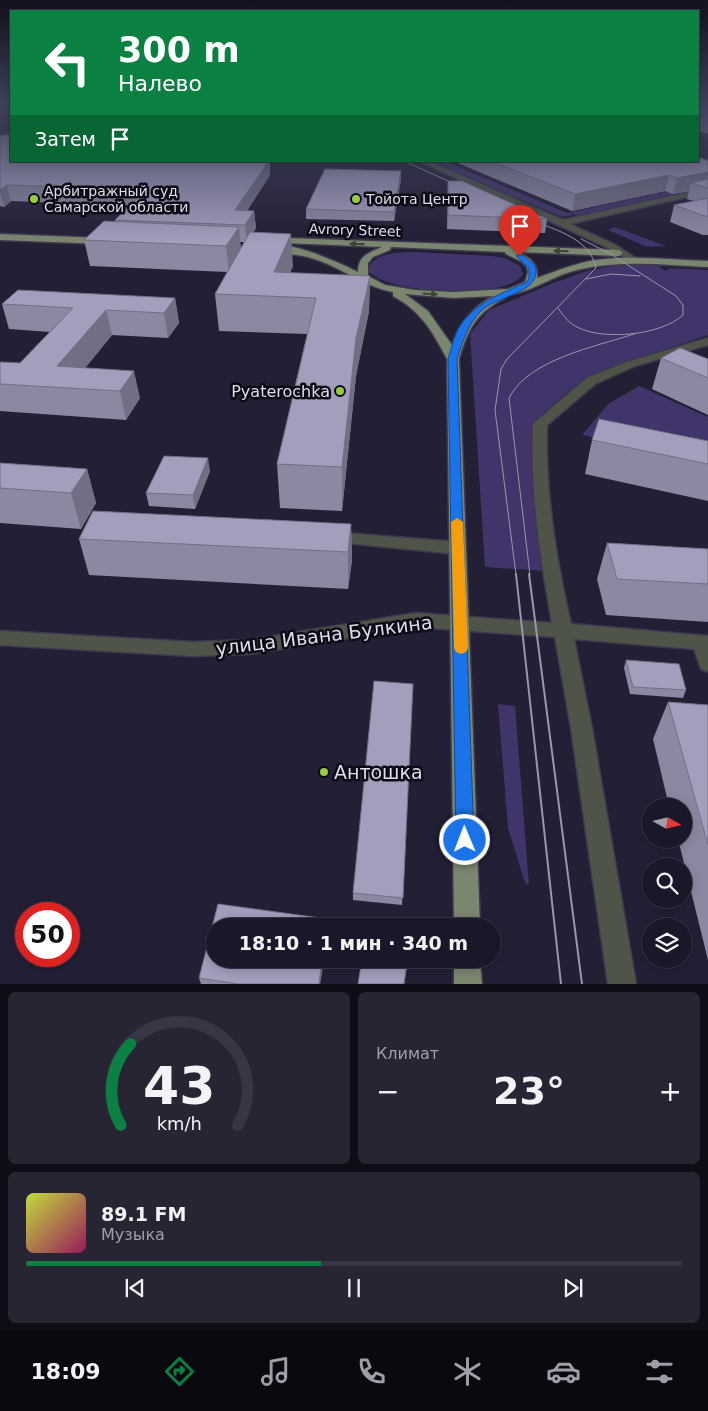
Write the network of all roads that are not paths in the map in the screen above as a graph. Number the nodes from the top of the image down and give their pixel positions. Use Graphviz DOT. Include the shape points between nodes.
graph roads {
  1 [pos="424,162"];
  2 [pos="708,190"];
  3 [pos="562,223"];
  4 [pos="0,232"];
  5 [pos="0,237"];
  6 [pos="269,241"];
  7 [pos="406,246"];
  8 [pos="260,247"];
  9 [pos="498,249"];
  10 [pos="625,254"];
  11 [pos="708,257"];
  12 [pos="634,261"];
  13 [pos="708,264"];
  14 [pos="363,276"];
  15 [pos="530,284"];
  16 [pos="382,287"];
  17 [pos="509,292"];
  18 [pos="708,341"];
  19 [pos="452,359"];
  20 [pos="314,535"];
  21 [pos="457,548"];
  22 [pos="460,622"];
  23 [pos="563,630"];
  24 [pos="0,638"];
  25 [pos="704,643"];
  26 [pos="708,664"];
  27 [pos="467,918"];
  28 [pos="467,968"];
  29 [pos="468,984"];
  30 [pos="622,984"];
  1 -- 3 [label="street"];
  2 -- 3 [label="street"];
  3 -- 10 [label="street"];
  4 -- 5 [label="main road" via="110,238"];
  7 -- 6 [label="main road, Avrory Street, one-way"];
  7 -- 9 [label="main road, Avrory Street"];
  7 -- 14 [label="main road" via="370,255 362,262"];
  8 -- 14 [label="main road, Avrory Street" via="310,254"];
  10 -- 9 [label="main road, Avrory Street, one-way"];
  9 -- 15 [label="main road" via="520,256 531,264 534,272"];
  10 -- 11 [label="main road, Avrory Street"];
  10 -- 12 [label="street"];
  12 -- 13 [label="main road"];
  12 -- 15 [label="main road" via="596,263"];
  14 -- 16 [label="main road, Avrory Street"];
  15 -- 17 [label="main road"];
  16 -- 17 [label="main road, one-way" via="433,295 472,296"];
  16 -- 19 [label="main road, Avrory Street" via="410,300 428,315"];
  17 -- 19 [label="main road" via="474,314 462,330"];
  18 -- 23 [label="street" via="631,364 591,381 540,424 538,494"];
  19 -- 21 [label="main road"];
  20 -- 21 [label="street"];
  21 -- 22 [label="main road"];
  22 -- 23 [label="street, улица Ивана Булкина"];
  22 -- 24 [label="street, улица Ивана Булкина" via="416,620 249,647 193,649"];
  22 -- 27 [label="main road"];
  23 -- 25 [label="street, улица Ивана Булкина"];
  23 -- 30 [label="street"];
  25 -- 26 [label="street"];
  28 -- 29 [label="main road"];
}
